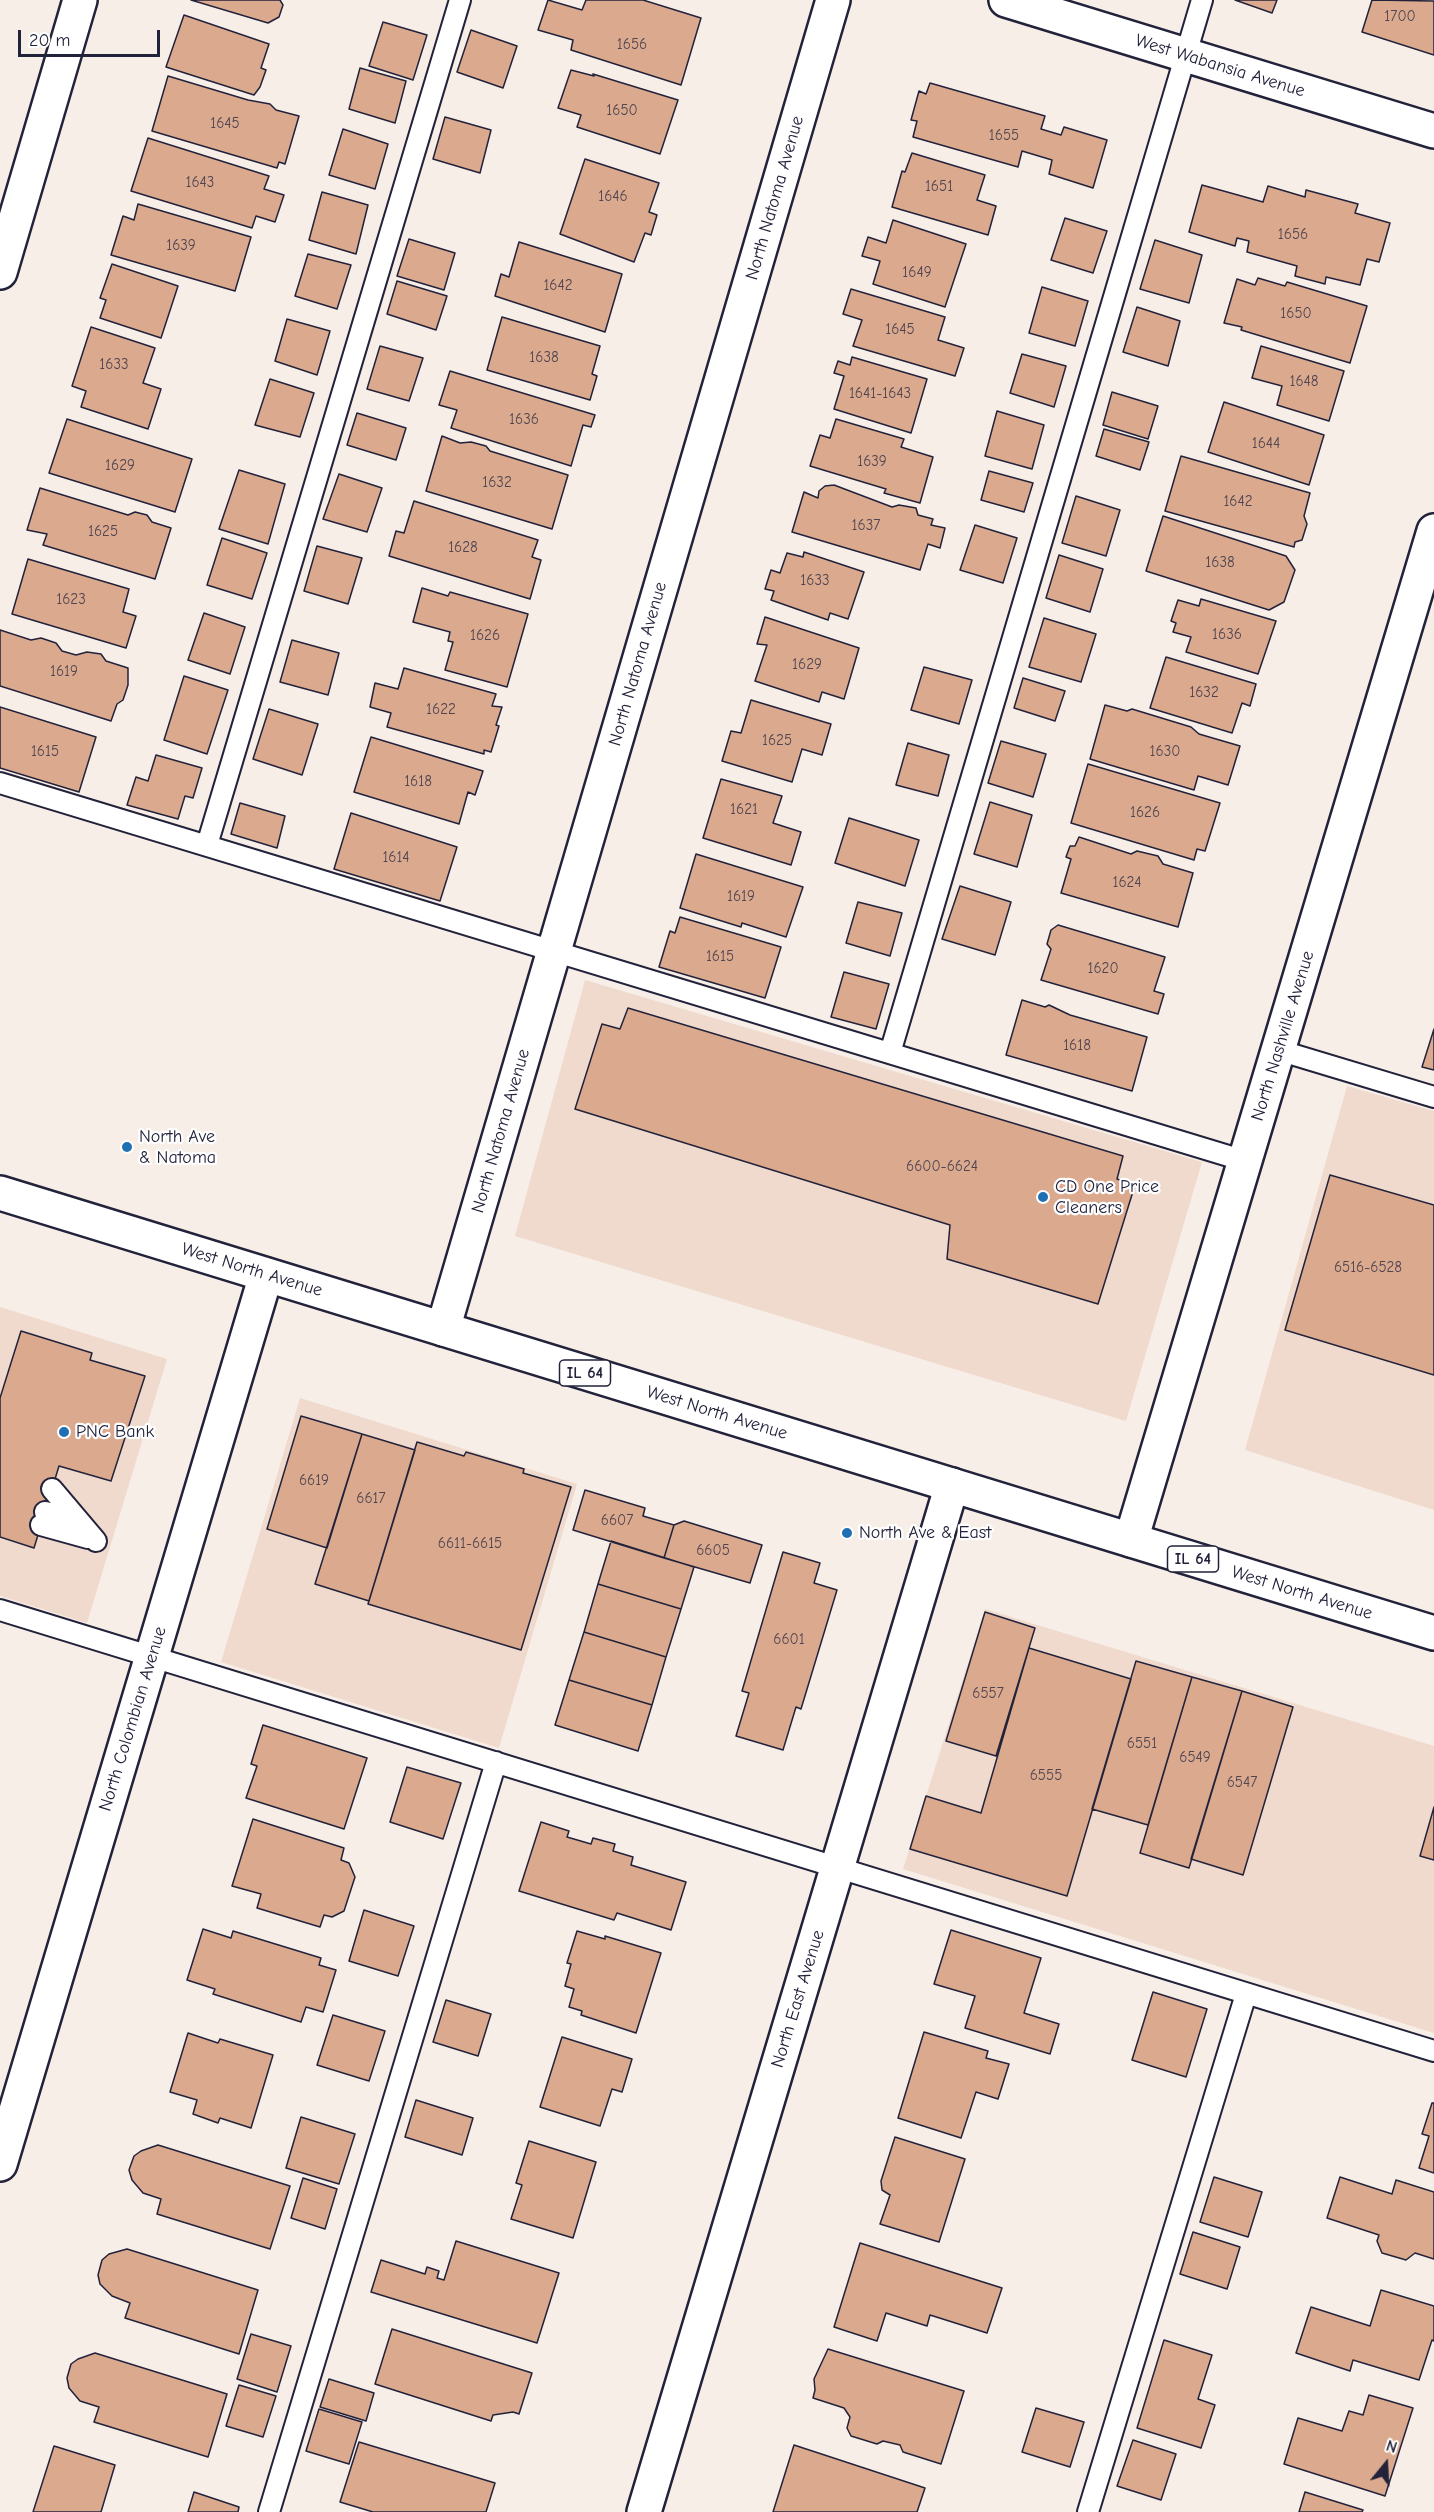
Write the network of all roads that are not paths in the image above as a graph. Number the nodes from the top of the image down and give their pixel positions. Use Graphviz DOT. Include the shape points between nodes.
graph roads {
  1 [pos="81,0"];
  2 [pos="460,0"];
  3 [pos="833,0"];
  4 [pos="1006,0"];
  5 [pos="1202,0"];
  6 [pos="1186,55"];
  7 [pos="1434,131"];
  8 [pos="0,272"];
  9 [pos="1434,531"];
  10 [pos="0,783"];
  11 [pos="207,845"];
  12 [pos="554,951"];
  13 [pos="1278,1050"];
  14 [pos="890,1053"];
  15 [pos="1434,1097"];
  16 [pos="1245,1161"];
  17 [pos="0,1193"];
  18 [pos="266,1275"];
  19 [pos="443,1329"];
  20 [pos="952,1485"];
  21 [pos="52,1489"];
  22 [pos="43,1519"];
  23 [pos="1131,1540"];
  24 [pos="0,1610"];
  25 [pos="1434,1633"];
  26 [pos="152,1656"];
  27 [pos="496,1762"];
  28 [pos="837,1867"];
  29 [pos="1246,1994"];
  30 [pos="1434,2051"];
  31 [pos="0,2164"];
  32 [pos="269,2512"];
  33 [pos="644,2512"];
  34 [pos="1088,2512"];
  1 -- 8 [label="street"];
  2 -- 11 [label="lane"];
  3 -- 12 [label="street, North Natoma Avenue"];
  4 -- 6 [label="street, West Wabansia Avenue"];
  5 -- 6 [label="lane"];
  6 -- 7 [label="street, West Wabansia Avenue"];
  6 -- 14 [label="lane"];
  9 -- 13 [label="street, North Nashville Avenue"];
  10 -- 11 [label="lane"];
  11 -- 12 [label="lane"];
  12 -- 14 [label="lane"];
  12 -- 19 [label="street, North Natoma Avenue"];
  13 -- 15 [label="lane"];
  13 -- 16 [label="street, North Nashville Avenue"];
  14 -- 16 [label="lane"];
  16 -- 23 [label="street, North Nashville Avenue"];
  17 -- 18 [label="street, West North Avenue / IL 64"];
  18 -- 19 [label="street, West North Avenue / IL 64"];
  18 -- 26 [label="street, North Colombian Avenue"];
  19 -- 20 [label="street, West North Avenue / IL 64"];
  20 -- 23 [label="street, West North Avenue / IL 64"];
  20 -- 28 [label="street, North East Avenue"];
  21 -- 22 [label="lane" via="96,1541"];
  23 -- 25 [label="street, West North Avenue / IL 64"];
  24 -- 26 [label="lane"];
  26 -- 27 [label="lane"];
  26 -- 31 [label="street, North Colombian Avenue"];
  27 -- 28 [label="lane"];
  27 -- 32 [label="lane"];
  28 -- 29 [label="lane"];
  28 -- 33 [label="street, North East Avenue"];
  29 -- 30 [label="lane"];
  29 -- 34 [label="lane"];
}
